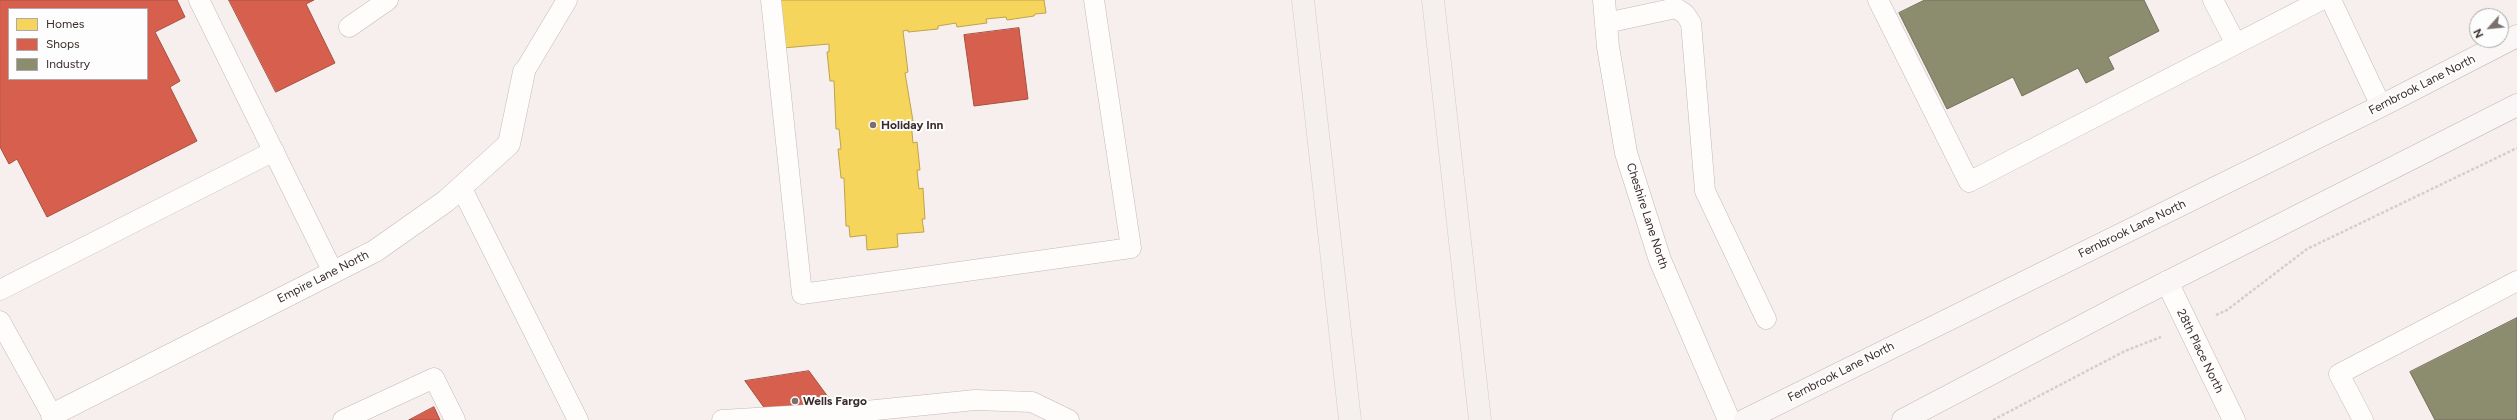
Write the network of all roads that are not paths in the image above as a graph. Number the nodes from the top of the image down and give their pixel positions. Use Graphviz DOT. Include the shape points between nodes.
graph roads {
  1 [pos="199,0"];
  2 [pos="388,0"];
  3 [pos="567,0"];
  4 [pos="771,0"];
  5 [pos="1094,0"];
  6 [pos="1303,0"];
  7 [pos="1434,0"];
  8 [pos="1604,0"];
  9 [pos="1878,0"];
  10 [pos="2213,0"];
  11 [pos="2321,0"];
  12 [pos="2331,0"];
  13 [pos="1606,23"];
  14 [pos="350,27"];
  15 [pos="2517,36"];
  16 [pos="2236,44"];
  17 [pos="524,72"];
  18 [pos="2517,105"];
  19 [pos="2381,106"];
  20 [pos="274,151"];
  21 [pos="461,187"];
  22 [pos="333,272"];
  23 [pos="2517,281"];
  24 [pos="2166,282"];
  25 [pos="0,290"];
  26 [pos="1766,319"];
  27 [pos="0,321"];
  28 [pos="54,418"];
  29 [pos="343,420"];
  30 [pos="455,420"];
  31 [pos="578,420"];
  32 [pos="722,420"];
  33 [pos="1069,420"];
  34 [pos="1350,420"];
  35 [pos="1480,420"];
  36 [pos="1729,420"];
  37 [pos="1746,420"];
  38 [pos="1903,420"];
  39 [pos="2234,420"];
  40 [pos="2363,420"];
  1 -- 20 [label="lane"];
  2 -- 14 [label="lane"];
  3 -- 17 [label="lane"];
  4 -- 5 [label="lane" via="802,294 1131,248"];
  6 -- 34 [label="main road"];
  7 -- 35 [label="main road"];
  8 -- 13 [label="street, Cheshire Lane North"];
  9 -- 16 [label="lane" via="1969,182"];
  10 -- 16 [label="lane"];
  11 -- 16 [label="lane"];
  12 -- 19 [label="lane"];
  13 -- 26 [label="lane" via="1676,8 1685,14 1691,23 1704,192"];
  13 -- 36 [label="street, Cheshire Lane North" via="1626,153 1660,260"];
  15 -- 19 [label="street, Fernbrook Lane North"];
  17 -- 21 [label="street, Empire Lane North" via="509,144"];
  18 -- 24 [label="street"];
  19 -- 37 [label="street, Fernbrook Lane North"];
  20 -- 22 [label="lane"];
  20 -- 25 [label="lane"];
  21 -- 22 [label="street, Empire Lane North" via="446,201 375,251"];
  21 -- 31 [label="lane"];
  22 -- 28 [label="street, Empire Lane North"];
  23 -- 40 [label="lane" via="2338,374"];
  24 -- 38 [label="street"];
  24 -- 39 [label="street, 28th Place North"];
  27 -- 28 [label="lane"];
  29 -- 30 [label="lane" via="434,378"];
  32 -- 33 [label="lane" via="856,412 975,400 1032,402"];
}
